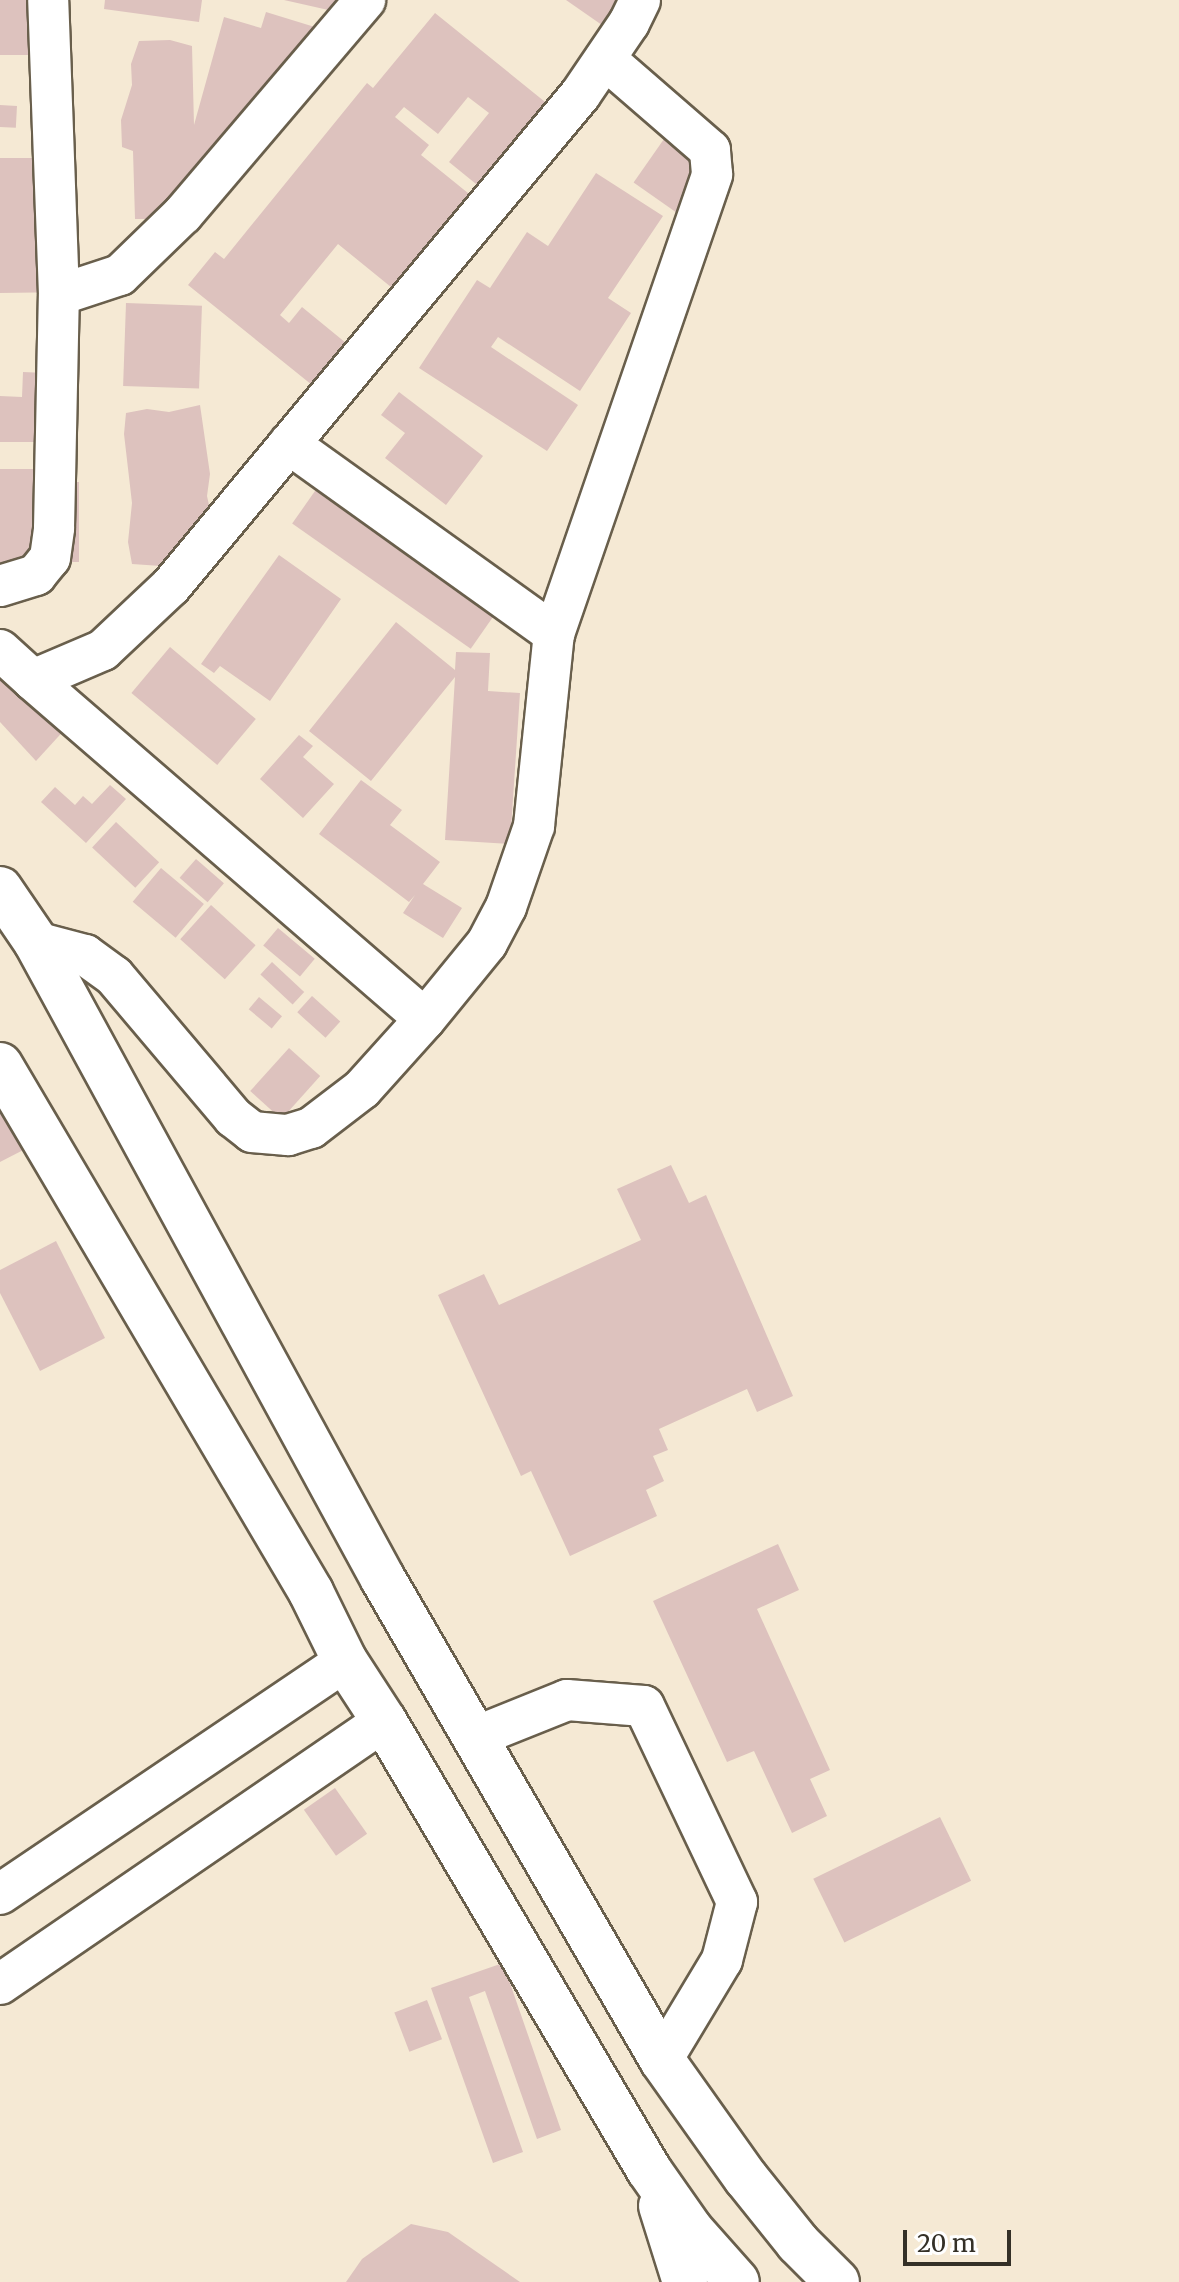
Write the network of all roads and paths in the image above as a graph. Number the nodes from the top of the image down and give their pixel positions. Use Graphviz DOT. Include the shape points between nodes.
graph roads {
  1 [pos="48,0"];
  2 [pos="365,0"];
  3 [pos="640,0"];
  4 [pos="605,59"];
  5 [pos="59,295"];
  6 [pos="289,444"];
  7 [pos="0,586"];
  8 [pos="554,634"];
  9 [pos="0,650"];
  10 [pos="33,680"];
  11 [pos="0,889"];
  12 [pos="36,942"];
  13 [pos="425,1019"];
  14 [pos="0,1065"];
  15 [pos="345,1661"];
  16 [pos="384,1721"];
  17 [pos="475,1737"];
  18 [pos="0,1894"];
  19 [pos="0,1984"];
  20 [pos="662,2060"];
  21 [pos="649,2170"];
  22 [pos="685,2282"];
  23 [pos="737,2282"];
  24 [pos="837,2282"];
  1 -- 5 [label="street"];
  2 -- 5 [label="street" via="183,214 141,255 120,275"];
  3 -- 4 [label="street"];
  4 -- 6 [label="street"];
  4 -- 8 [label="street" via="710,150 712,174"];
  5 -- 7 [label="street" via="50,558 36,575"];
  6 -- 8 [label="street"];
  6 -- 10 [label="street" via="171,586 103,650"];
  8 -- 13 [label="street" via="534,826 506,907 487,943"];
  9 -- 10 [label="street"];
  10 -- 13 [label="street"];
  11 -- 12 [label="highway"];
  12 -- 13 [label="street" via="85,955 114,976 233,1117 252,1132 288,1135 311,1128 362,1089"];
  12 -- 17 [label="highway" via="383,1579"];
  14 -- 15 [label="highway" via="311,1592"];
  15 -- 16 [label="highway"];
  15 -- 18 [label="street"];
  16 -- 19 [label="street"];
  16 -- 21 [label="highway"];
  17 -- 20 [label="highway"];
  17 -- 20 [label="street" via="567,1700 644,1706 737,1902 722,1960"];
  20 -- 24 [label="highway" via="746,2178"];
  21 -- 22 [label="highway"];
  21 -- 23 [label="highway" via="691,2230"];
}
